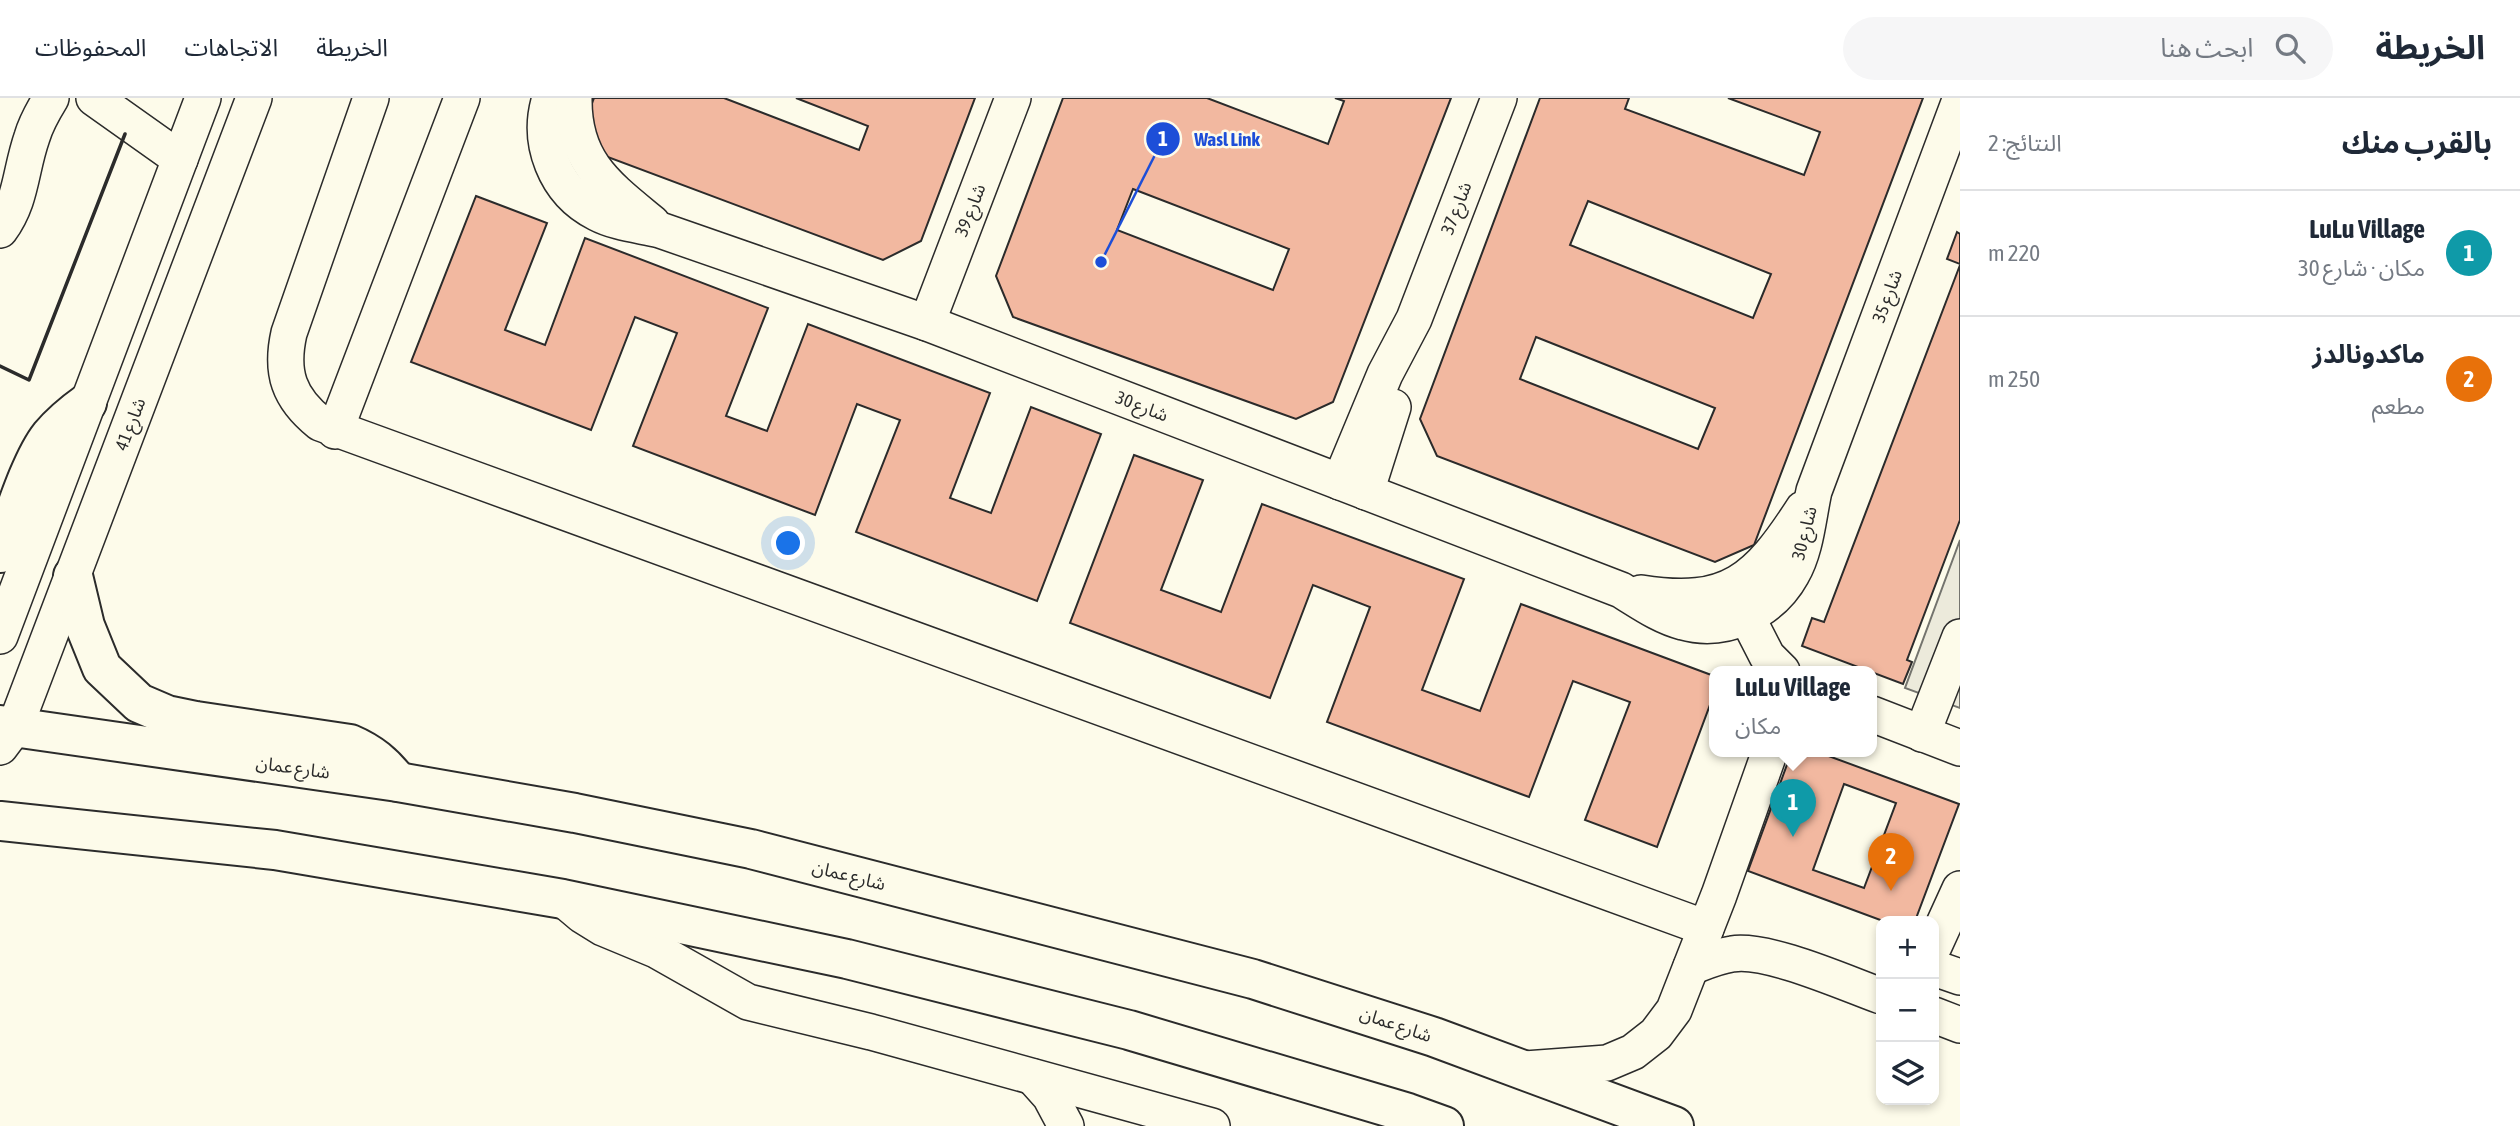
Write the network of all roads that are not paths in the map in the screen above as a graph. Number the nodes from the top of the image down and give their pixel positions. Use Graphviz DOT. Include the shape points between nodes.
graph roads {
  1 [pos="51,98"];
  2 [pos="94,98"];
  3 [pos="136,98"];
  4 [pos="203,98"];
  5 [pos="254,98"];
  6 [pos="371,98"];
  7 [pos="462,98"];
  8 [pos="550,98"];
  9 [pos="574,98"];
  10 [pos="1013,98"];
  11 [pos="1499,98"];
  12 [pos="1960,100"];
  13 [pos="185,148"];
  14 [pos="0,230"];
  15 [pos="660,230"];
  16 [pos="927,323"];
  17 [pos="87,403"];
  18 [pos="335,431"];
  19 [pos="1353,487"];
  20 [pos="1814,491"];
  21 [pos="0,553"];
  22 [pos="73,576"];
  23 [pos="1621,590"];
  24 [pos="1746,617"];
  25 [pos="0,636"];
  26 [pos="1960,637"];
  27 [pos="1777,666"];
  28 [pos="1952,682"];
  29 [pos="1877,716"];
  30 [pos="5,733"];
  31 [pos="1922,734"];
  32 [pos="1960,748"];
  33 [pos="1768,757"];
  34 [pos="1785,757"];
  35 [pos="398,782"];
  36 [pos="7,816"];
  37 [pos="1960,889"];
  38 [pos="1719,895"];
  39 [pos="562,899"];
  40 [pos="1706,928"];
  41 [pos="1939,935"];
  42 [pos="1691,967"];
  43 [pos="1939,970"];
  44 [pos="1960,977"];
  45 [pos="1874,988"];
  46 [pos="1939,1017"];
  47 [pos="1960,1025"];
  48 [pos="1524,1069"];
  49 [pos="1033,1077"];
  50 [pos="1186,1123"];
  51 [pos="1066,1126"];
  52 [pos="1444,1126"];
  53 [pos="1674,1126"];
  1 -- 14 [label="street" via="31,139 16,202"];
  2 -- 13 [label="street"];
  3 -- 13 [label="street"];
  4 -- 13 [label="street"];
  5 -- 22 [label="street, شارع 41"];
  6 -- 18 [label="street" via="285,350 285,367 296,399 306,412"];
  7 -- 18 [label="street"];
  8 -- 15 [label="street, شارع 30" via="545,135 549,159 560,180 596,213"];
  9 -- 15 [label="street, شارع 30" via="579,141 591,165 608,187"];
  10 -- 16 [label="street, شارع 39"];
  11 -- 19 [label="street, شارع 37" via="1414,319 1401,381"];
  12 -- 20 [label="street, شارع 35"];
  13 -- 17 [label="street"];
  15 -- 16 [label="street, شارع 30"];
  16 -- 19 [label="street, شارع 30"];
  17 -- 21 [label="main road" via="48,439"];
  17 -- 25 [label="street"];
  18 -- 40 [label="street"];
  19 -- 23 [label="street, شارع 30"];
  20 -- 23 [label="street, شارع 30" via="1768,560 1747,578 1697,597 1669,598"];
  20 -- 24 [label="street, شارع 30" via="1793,573 1765,606"];
  22 -- 30 [label="street, شارع 41"];
  22 -- 35 [label="main road" via="85,626 102,668 139,703 196,721 350,744 369,752"];
  23 -- 24 [label="street, شارع 30" via="1684,622 1727,624"];
  24 -- 27 [label="street"];
  26 -- 28 [label="street"];
  28 -- 31 [label="street"];
  29 -- 31 [label="street"];
  30 -- 35 [label="main road, شارع عمان"];
  31 -- 32 [label="street"];
  33 -- 38 [label="street"];
  34 -- 38 [label="street" via="1748,862"];
  35 -- 48 [label="main road, شارع عمان" via="777,856 1253,979"];
  36 -- 39 [label="main road" via="275,850"];
  37 -- 41 [label="street"];
  38 -- 40 [label="street"];
  39 -- 49 [label="street" via="603,928 656,950 748,1002"];
  39 -- 52 [label="main road" via="847,959 1115,1027"];
  40 -- 42 [label="street"];
  42 -- 45 [label="street" via="1732,954 1753,953"];
  42 -- 48 [label="street" via="1674,1010 1656,1034 1633,1052 1607,1063"];
  43 -- 44 [label="street"];
  46 -- 47 [label="street"];
  48 -- 53 [label="main road, شارع عمان"];
  49 -- 50 [label="street"];
  49 -- 51 [label="street"];
}
